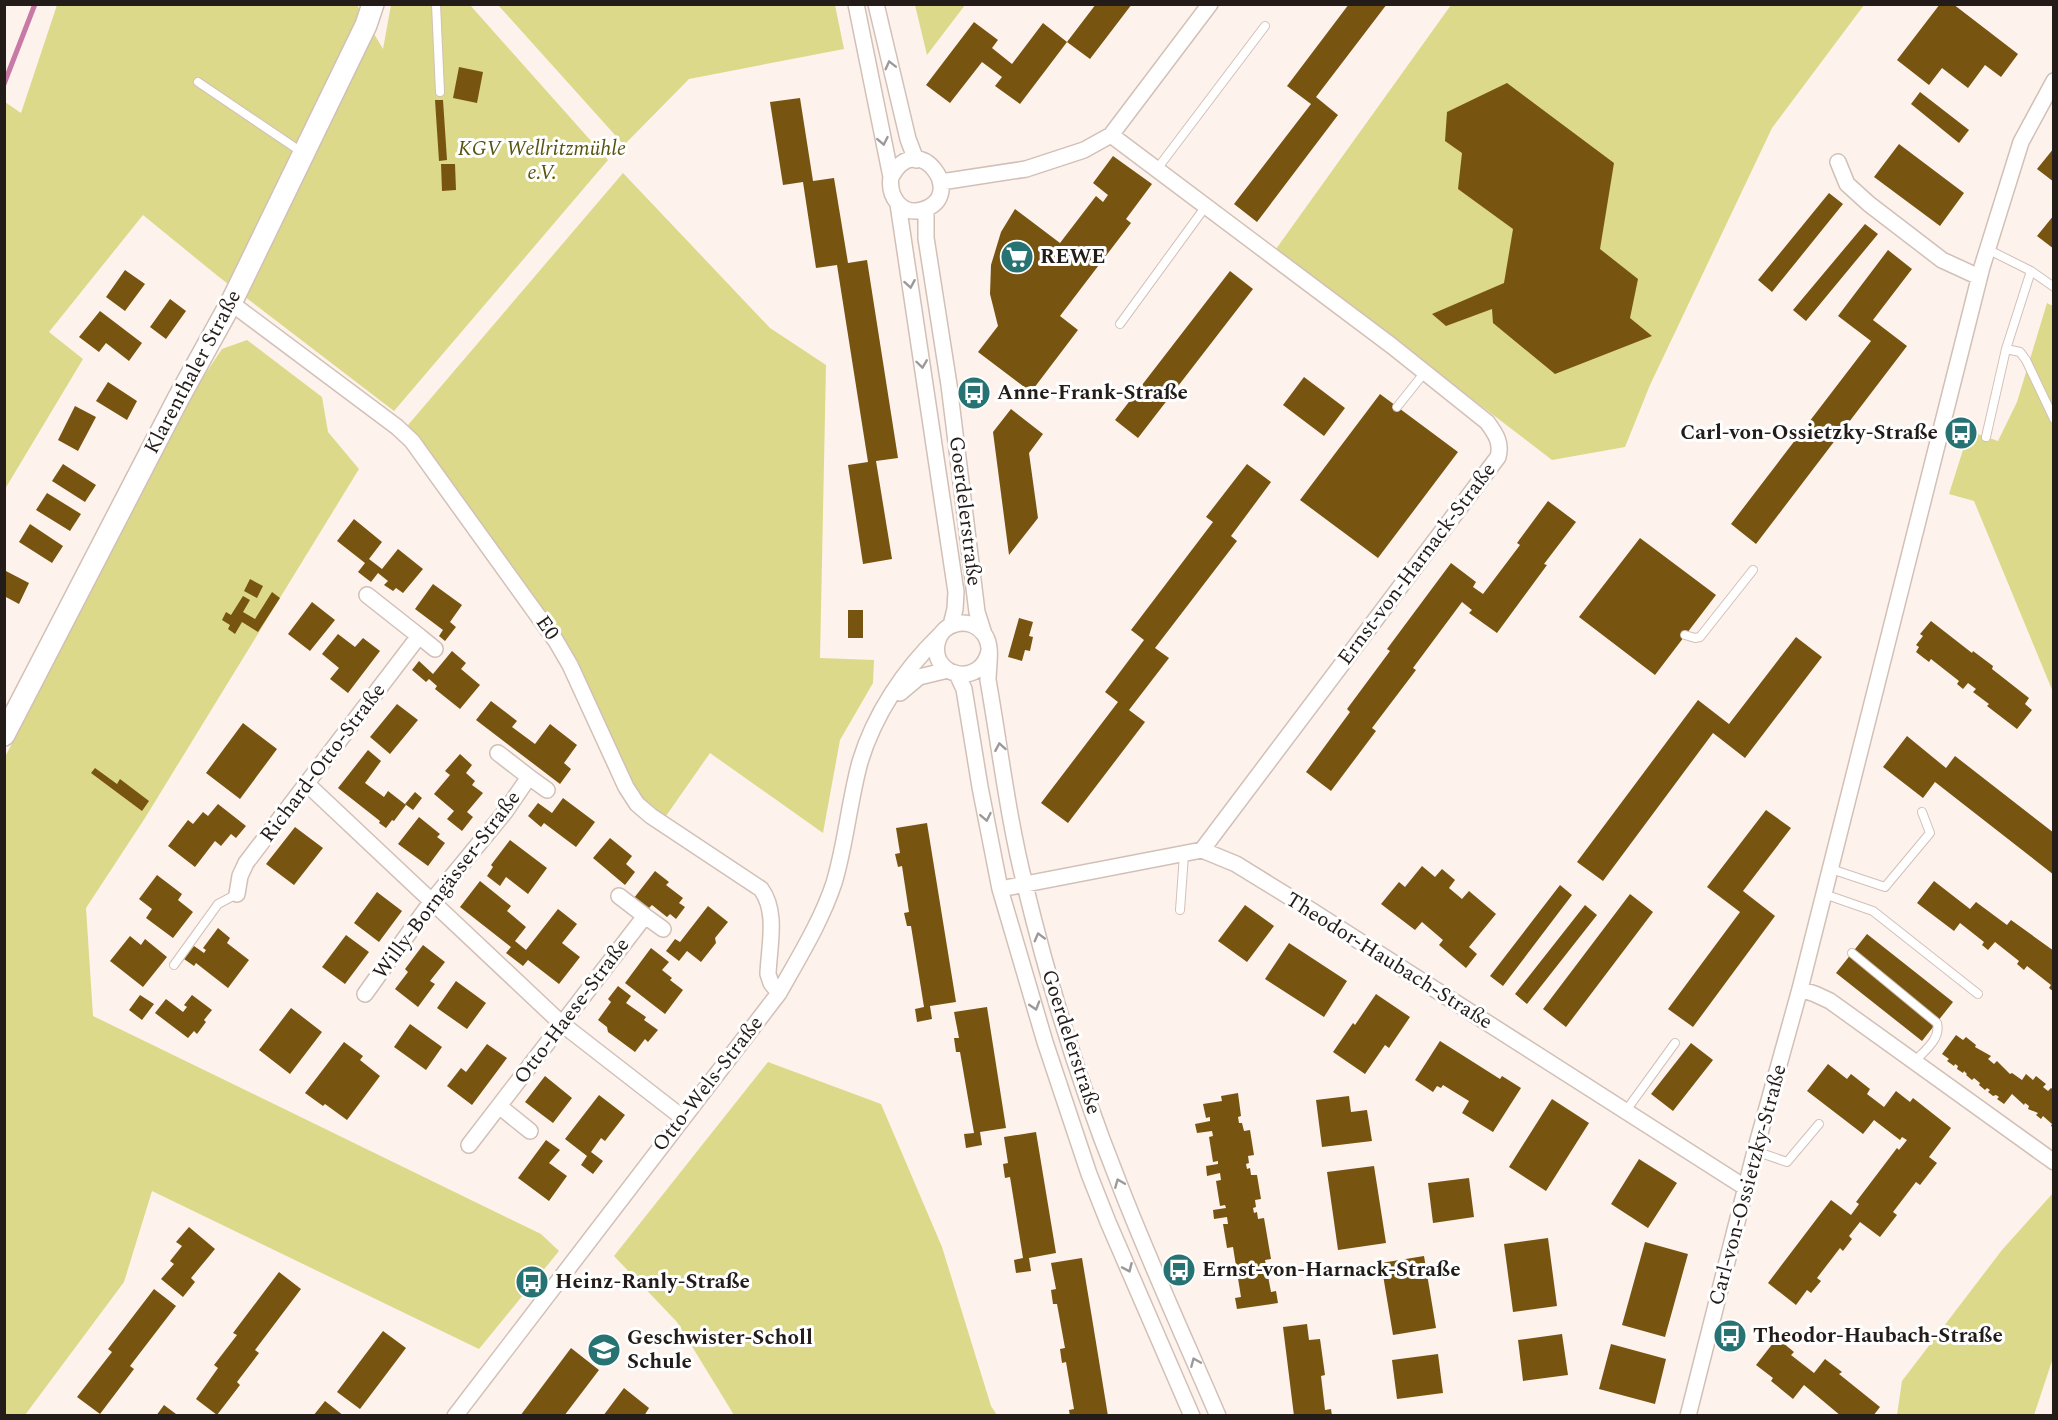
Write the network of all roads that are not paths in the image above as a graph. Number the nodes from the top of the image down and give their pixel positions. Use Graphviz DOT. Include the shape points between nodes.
graph roads {
  1 [pos="373,4"];
  2 [pos="436,4"];
  3 [pos="856,4"];
  4 [pos="876,4"];
  5 [pos="1210,4"];
  6 [pos="1265,26"];
  7 [pos="2054,81"];
  8 [pos="198,82"];
  9 [pos="440,92"];
  10 [pos="1112,135"];
  11 [pos="304,154"];
  12 [pos="916,160"];
  13 [pos="1838,162"];
  14 [pos="1157,169"];
  15 [pos="891,177"];
  16 [pos="941,182"];
  17 [pos="898,204"];
  18 [pos="1206,206"];
  19 [pos="926,209"];
  20 [pos="1987,249"];
  21 [pos="2031,271"];
  22 [pos="1979,277"];
  23 [pos="2054,287"];
  24 [pos="231,303"];
  25 [pos="1119,324"];
  26 [pos="2006,349"];
  27 [pos="1425,372"];
  28 [pos="1397,407"];
  29 [pos="2054,419"];
  30 [pos="1986,437"];
  31 [pos="1753,570"];
  32 [pos="367,595"];
  33 [pos="951,625"];
  34 [pos="984,634"];
  35 [pos="1685,635"];
  36 [pos="419,636"];
  37 [pos="939,636"];
  38 [pos="435,649"];
  39 [pos="989,651"];
  40 [pos="952,672"];
  41 [pos="882,713"];
  42 [pos="4,735"];
  43 [pos="498,753"];
  44 [pos="529,777"];
  45 [pos="306,783"];
  46 [pos="547,790"];
  47 [pos="1922,812"];
  48 [pos="1202,850"];
  49 [pos="1184,855"];
  50 [pos="1831,869"];
  51 [pos="1024,884"];
  52 [pos="1000,889"];
  53 [pos="237,894"];
  54 [pos="1824,894"];
  55 [pos="619,896"];
  56 [pos="431,902"];
  57 [pos="1180,910"];
  58 [pos="645,915"];
  59 [pos="663,929"];
  60 [pos="1852,953"];
  61 [pos="174,965"];
  62 [pos="1800,989"];
  63 [pos="779,993"];
  64 [pos="365,994"];
  65 [pos="1978,994"];
  66 [pos="562,1024"];
  67 [pos="1675,1043"];
  68 [pos="1915,1061"];
  69 [pos="499,1107"];
  70 [pos="1625,1112"];
  71 [pos="683,1118"];
  72 [pos="1819,1124"];
  73 [pos="530,1131"];
  74 [pos="469,1145"];
  75 [pos="1755,1151"];
  76 [pos="2054,1162"];
  77 [pos="1746,1188"];
  78 [pos="455,1416"];
  79 [pos="1192,1416"];
  80 [pos="1218,1416"];
  81 [pos="1688,1416"];
  1 -- 11 [label="main road, Klarenthaler Straße"];
  2 -- 9 [label="lane"];
  3 -- 15 [label="street, Goerdelerstraße, one-way"];
  12 -- 4 [label="street, one-way"];
  5 -- 10 [label="street"];
  6 -- 14 [label="lane"];
  7 -- 20 [label="street, Carl-von-Ossietzky-Straße" via="2021,142"];
  8 -- 11 [label="lane"];
  10 -- 14 [label="street, Ernst-von-Harnack-Straße"];
  10 -- 16 [label="street" via="1084,150 1035,167"];
  11 -- 24 [label="main road, Klarenthaler Straße"];
  12 -- 15 [label="street" via="900,164"];
  12 -- 16 [label="street" via="930,164"];
  13 -- 22 [label="street" via="1847,184 1869,204 1942,260"];
  14 -- 18 [label="street, Ernst-von-Harnack-Straße"];
  15 -- 17 [label="street, Goerdelerstraße" via="890,192"];
  16 -- 19 [label="street" via="938,198"];
  17 -- 19 [label="street" via="911,211"];
  17 -- 33 [label="street, Goerdelerstraße, one-way" via="956,592"];
  18 -- 25 [label="lane"];
  18 -- 27 [label="street, Ernst-von-Harnack-Straße"];
  19 -- 34 [label="street, Goerdelerstraße" via="926,238 977,612"];
  20 -- 21 [label="lane"];
  20 -- 22 [label="street, Carl-von-Ossietzky-Straße"];
  21 -- 23 [label="lane"];
  21 -- 26 [label="lane"];
  22 -- 50 [label="street, Carl-von-Ossietzky-Straße"];
  24 -- 42 [label="main road, Klarenthaler Straße"];
  24 -- 63 [label="street, E0" via="397,427 426,459 556,641 637,804 761,889 768,898 768,974"];
  26 -- 29 [label="lane" via="2020,352 2026,360"];
  26 -- 30 [label="lane"];
  27 -- 28 [label="lane"];
  27 -- 48 [label="street, Ernst-von-Harnack-Straße" via="1486,422 1498,438 1498,457"];
  31 -- 35 [label="lane" via="1700,637"];
  32 -- 36 [label="street"];
  33 -- 34 [label="street" via="969,623"];
  33 -- 37 [label="street"];
  34 -- 39 [label="street, Goerdelerstraße"];
  36 -- 38 [label="street"];
  36 -- 45 [label="street, Richard-Otto-Straße"];
  37 -- 40 [label="street, Goerdelerstraße" via="938,658"];
  37 -- 41 [label="street, Otto-Wels-Straße" via="904,677"];
  39 -- 40 [label="street" via="985,663 975,672"];
  51 -- 39 [label="street, Goerdelerstraße, one-way" via="988,680"];
  40 -- 41 [label="street, Otto-Wels-Straße" via="919,677"];
  40 -- 52 [label="street, Goerdelerstraße, one-way" via="964,689"];
  41 -- 63 [label="street, Otto-Wels-Straße" via="860,763 834,882"];
  43 -- 44 [label="street, Willy-Borngässer-Straße"];
  44 -- 46 [label="street, Willy-Borngässer-Straße"];
  44 -- 56 [label="street, Willy-Borngässer-Straße"];
  45 -- 53 [label="street, Richard-Otto-Straße" via="246,863"];
  45 -- 56 [label="street"];
  47 -- 50 [label="lane" via="1930,833 1885,887"];
  48 -- 49 [label="street"];
  48 -- 70 [label="street, Theodor-Haubach-Straße" via="1236,864 1309,909"];
  49 -- 51 [label="street"];
  49 -- 57 [label="lane"];
  50 -- 54 [label="street, Carl-von-Ossietzky-Straße"];
  51 -- 52 [label="street"];
  80 -- 51 [label="street, Goerdelerstraße, one-way" via="1117,1179 1083,1085"];
  52 -- 79 [label="street, Goerdelerstraße, one-way" via="1089,1174"];
  53 -- 61 [label="lane" via="218,904"];
  54 -- 62 [label="street, Carl-von-Ossietzky-Straße"];
  54 -- 65 [label="lane" via="1874,911"];
  55 -- 58 [label="street"];
  56 -- 64 [label="street, Willy-Borngässer-Straße"];
  56 -- 66 [label="street"];
  58 -- 59 [label="street"];
  58 -- 66 [label="street, Otto-Haese-Straße"];
  60 -- 68 [label="lane" via="1937,1023 1933,1042"];
  62 -- 68 [label="street" via="1830,1001"];
  62 -- 75 [label="street, Carl-von-Ossietzky-Straße"];
  63 -- 71 [label="street, Otto-Wels-Straße"];
  66 -- 69 [label="street, Otto-Haese-Straße"];
  66 -- 71 [label="street"];
  67 -- 70 [label="lane"];
  68 -- 76 [label="street"];
  69 -- 73 [label="street"];
  69 -- 74 [label="street, Otto-Haese-Straße"];
  70 -- 77 [label="street, Theodor-Haubach-Straße"];
  71 -- 78 [label="street, Otto-Wels-Straße"];
  72 -- 75 [label="lane" via="1787,1162"];
  75 -- 77 [label="street, Carl-von-Ossietzky-Straße"];
  77 -- 81 [label="street, Carl-von-Ossietzky-Straße"];
}
